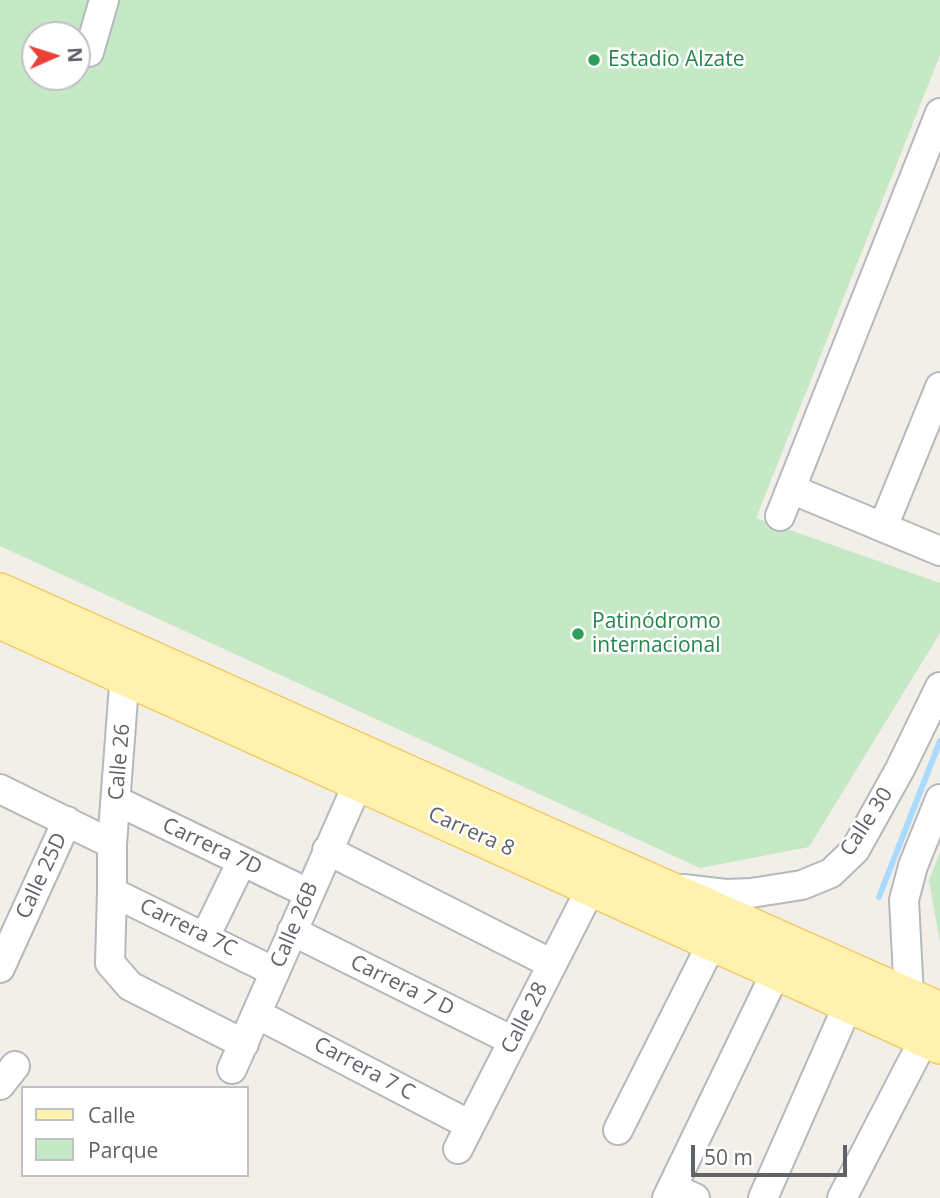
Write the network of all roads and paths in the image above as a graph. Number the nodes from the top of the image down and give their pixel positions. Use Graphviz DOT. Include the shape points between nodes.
graph roads {
  1 [pos="104,0"];
  2 [pos="91,45"];
  3 [pos="940,113"];
  4 [pos="929,175"];
  5 [pos="940,387"];
  6 [pos="791,489"];
  7 [pos="780,516"];
  8 [pos="883,527"];
  9 [pos="940,551"];
  10 [pos="0,591"];
  11 [pos="0,621"];
  12 [pos="126,661"];
  13 [pos="940,687"];
  14 [pos="359,781"];
  15 [pos="0,789"];
  16 [pos="940,799"];
  17 [pos="117,801"];
  18 [pos="67,821"];
  19 [pos="111,844"];
  20 [pos="327,850"];
  21 [pos="242,861"];
  22 [pos="660,883"];
  23 [pos="111,886"];
  24 [pos="592,886"];
  25 [pos="308,893"];
  26 [pos="292,931"];
  27 [pos="206,935"];
  28 [pos="712,943"];
  29 [pos="552,964"];
  30 [pos="0,968"];
  31 [pos="275,972"];
  32 [pos="776,972"];
  33 [pos="848,1005"];
  34 [pos="900,1010"];
  35 [pos="257,1014"];
  36 [pos="934,1032"];
  37 [pos="513,1041"];
  38 [pos="238,1056"];
  39 [pos="618,1130"];
  40 [pos="464,1137"];
  41 [pos="678,1195"];
  42 [pos="763,1198"];
  43 [pos="842,1198"];
  1 -- 2 [label="street"];
  3 -- 4 [label="street"];
  4 -- 6 [label="street"];
  5 -- 8 [label="street"];
  6 -- 7 [label="street"];
  6 -- 8 [label="street"];
  8 -- 9 [label="street"];
  10 -- 12 [label="main road, Carrera 8"];
  11 -- 12 [label="main road, Carrera 8"];
  12 -- 14 [label="main road, Carrera 8"];
  12 -- 17 [label="street, Calle 26"];
  12 -- 22 [label="main road, Carrera 8"];
  13 -- 22 [label="street, Calle 30" via="855,850 831,873 802,885 751,892 699,892"];
  14 -- 20 [label="street, Calle 26B"];
  14 -- 24 [label="main road, Carrera 8"];
  15 -- 18 [label="street"];
  16 -- 34 [label="street" via="904,900"];
  17 -- 19 [label="street, Calle 26"];
  17 -- 21 [label="street, Carrera 7D"];
  18 -- 19 [label="street"];
  18 -- 30 [label="street, Calle 25D"];
  19 -- 23 [label="street, Calle 26"];
  20 -- 25 [label="street, Calle 26B"];
  20 -- 29 [label="street"];
  21 -- 25 [label="street, Carrera 7D"];
  21 -- 27 [label="street"];
  22 -- 34 [label="main road, Carrera 8"];
  23 -- 27 [label="street, Carrera 7C"];
  23 -- 38 [label="street, Calle 26" via="110,963 130,986"];
  24 -- 28 [label="main road, Carrera 8"];
  24 -- 29 [label="street, Calle 28"];
  25 -- 26 [label="street, Calle 26B"];
  26 -- 31 [label="street, Calle 26B"];
  26 -- 37 [label="street, Carrera 7 D"];
  27 -- 31 [label="street, Carrera 7C"];
  28 -- 32 [label="main road, Carrera 8"];
  28 -- 39 [label="street"];
  29 -- 37 [label="street, Calle 28"];
  31 -- 35 [label="street, Calle 26B"];
  32 -- 33 [label="main road, Carrera 8"];
  32 -- 41 [label="street"];
  33 -- 34 [label="main road, Carrera 8"];
  33 -- 42 [label="street"];
  34 -- 36 [label="main road, Carrera 8"];
  35 -- 38 [label="street, Calle 26B"];
  35 -- 40 [label="street, Carrera 7 C"];
  36 -- 43 [label="street"];
  37 -- 40 [label="street, Calle 28"];
}
